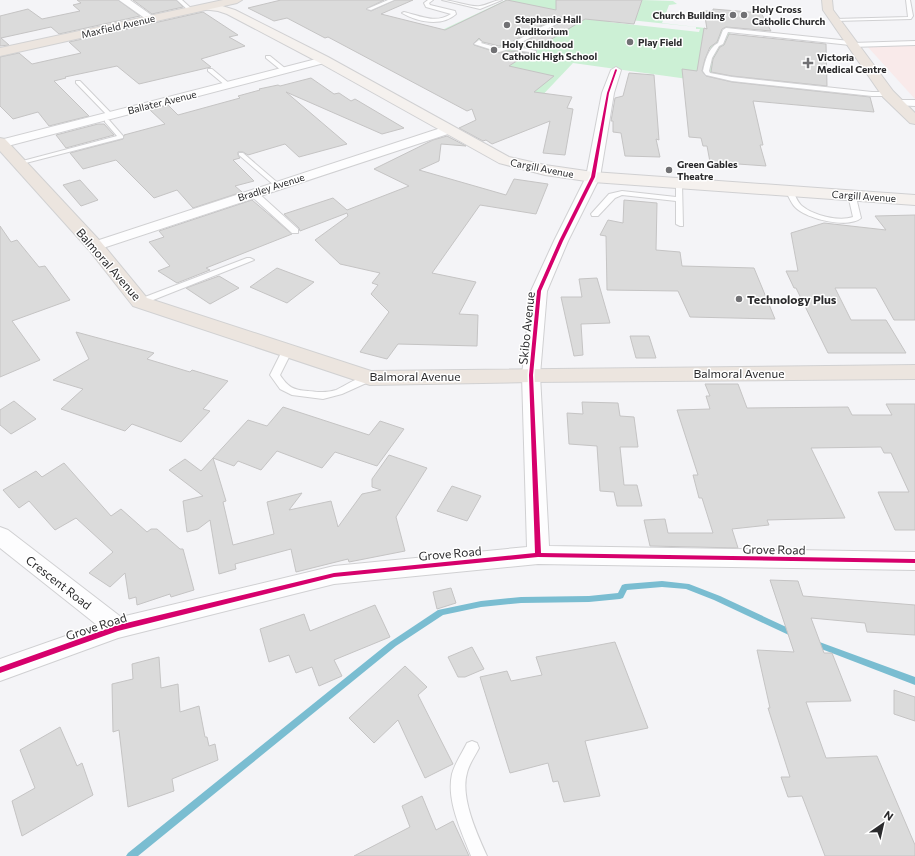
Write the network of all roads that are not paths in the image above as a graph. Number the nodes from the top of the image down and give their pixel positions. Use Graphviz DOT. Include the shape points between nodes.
graph roads {
  1 [pos="124,0"];
  2 [pos="159,0"];
  3 [pos="164,0"];
  4 [pos="178,0"];
  5 [pos="237,0"];
  6 [pos="392,0"];
  7 [pos="431,0"];
  8 [pos="444,0"];
  9 [pos="500,0"];
  10 [pos="826,0"];
  11 [pos="908,0"];
  12 [pos="206,7"];
  13 [pos="369,9"];
  14 [pos="191,10"];
  15 [pos="404,12"];
  16 [pos="149,17"];
  17 [pos="564,19"];
  18 [pos="834,20"];
  19 [pos="478,42"];
  20 [pos="915,43"];
  21 [pos="851,44"];
  22 [pos="509,47"];
  23 [pos="0,52"];
  24 [pos="534,52"];
  25 [pos="268,57"];
  26 [pos="324,60"];
  27 [pos="210,70"];
  28 [pos="284,70"];
  29 [pos="616,70"];
  30 [pos="78,82"];
  31 [pos="228,85"];
  32 [pos="888,94"];
  33 [pos="898,103"];
  34 [pos="915,103"];
  35 [pos="108,118"];
  36 [pos="915,120"];
  37 [pos="447,130"];
  38 [pos="0,143"];
  39 [pos="241,154"];
  40 [pos="18,163"];
  41 [pos="593,177"];
  42 [pos="679,183"];
  43 [pos="277,185"];
  44 [pos="789,191"];
  45 [pos="253,193"];
  46 [pos="852,195"];
  47 [pos="679,199"];
  48 [pos="915,200"];
  49 [pos="595,214"];
  50 [pos="680,224"];
  51 [pos="295,232"];
  52 [pos="95,246"];
  53 [pos="250,260"];
  54 [pos="140,302"];
  55 [pos="287,351"];
  56 [pos="915,372"];
  57 [pos="531,375"];
  58 [pos="370,378"];
  59 [pos="0,536"];
  60 [pos="538,555"];
  61 [pos="915,562"];
  62 [pos="118,628"];
  63 [pos="0,670"];
  64 [pos="472,748"];
  65 [pos="479,856"];
  1 -- 16 [label="street"];
  2 -- 3 [label="lane"];
  4 -- 14 [label="lane"];
  5 -- 12 [label="main road, Maxfield Avenue"];
  6 -- 13 [label="lane"];
  7 -- 15 [label="lane" via="426,3 428,6 454,14 435,22"];
  8 -- 9 [label="lane" via="480,8"];
  10 -- 18 [label="main road"];
  11 -- 18 [label="lane" via="911,16 908,18"];
  12 -- 14 [label="main road, Maxfield Avenue"];
  12 -- 26 [label="main road, Cargill Avenue" via="226,10"];
  14 -- 23 [label="main road, Maxfield Avenue"];
  17 -- 22 [label="lane"];
  18 -- 21 [label="main road"];
  19 -- 22 [label="lane" via="477,44 499,50"];
  20 -- 21 [label="lane"];
  21 -- 32 [label="main road"];
  21 -- 32 [label="lane" via="726,30 722,41 716,45 709,58 706,71 708,74 732,79"];
  22 -- 24 [label="lane"];
  25 -- 28 [label="lane"];
  26 -- 28 [label="street, Ballater Avenue"];
  26 -- 37 [label="main road, Cargill Avenue"];
  27 -- 31 [label="lane"];
  28 -- 31 [label="street, Ballater Avenue"];
  29 -- 41 [label="street, Skibo Avenue" via="608,93"];
  30 -- 35 [label="lane"];
  31 -- 35 [label="street, Ballater Avenue"];
  32 -- 33 [label="main road"];
  33 -- 34 [label="street"];
  33 -- 36 [label="main road"];
  35 -- 38 [label="street, Ballater Avenue"];
  35 -- 40 [label="lane" via="121,137"];
  37 -- 41 [label="main road, Cargill Avenue" via="504,160 545,170"];
  37 -- 43 [label="street, Bradley Avenue"];
  38 -- 40 [label="main road, Balmoral Avenue"];
  39 -- 43 [label="lane"];
  40 -- 52 [label="main road, Balmoral Avenue"];
  41 -- 42 [label="main road, Cargill Avenue"];
  41 -- 57 [label="street, Skibo Avenue" via="538,291"];
  42 -- 44 [label="main road, Cargill Avenue"];
  42 -- 47 [label="lane"];
  43 -- 45 [label="street, Bradley Avenue"];
  44 -- 46 [label="main road, Cargill Avenue"];
  44 -- 46 [label="lane" via="799,206 825,218 842,221 853,221 857,218"];
  45 -- 51 [label="lane"];
  45 -- 52 [label="street, Bradley Avenue"];
  46 -- 48 [label="main road, Cargill Avenue"];
  47 -- 49 [label="lane" via="622,193 612,196"];
  47 -- 50 [label="lane"];
  52 -- 54 [label="main road, Balmoral Avenue"];
  53 -- 54 [label="lane"];
  54 -- 55 [label="main road, Balmoral Avenue"];
  55 -- 58 [label="main road, Balmoral Avenue"];
  55 -- 58 [label="lane" via="275,375 283,387 295,393 323,396"];
  56 -- 57 [label="main road, Balmoral Avenue"];
  57 -- 58 [label="main road, Balmoral Avenue"];
  57 -- 60 [label="street, Skibo Avenue"];
  59 -- 62 [label="street, Crescent Road"];
  60 -- 61 [label="street, Grove Road"];
  60 -- 62 [label="street, Grove Road" via="334,574"];
  62 -- 63 [label="street, Grove Road"];
  64 -- 65 [label="lane" via="459,776 458,793"];
}
